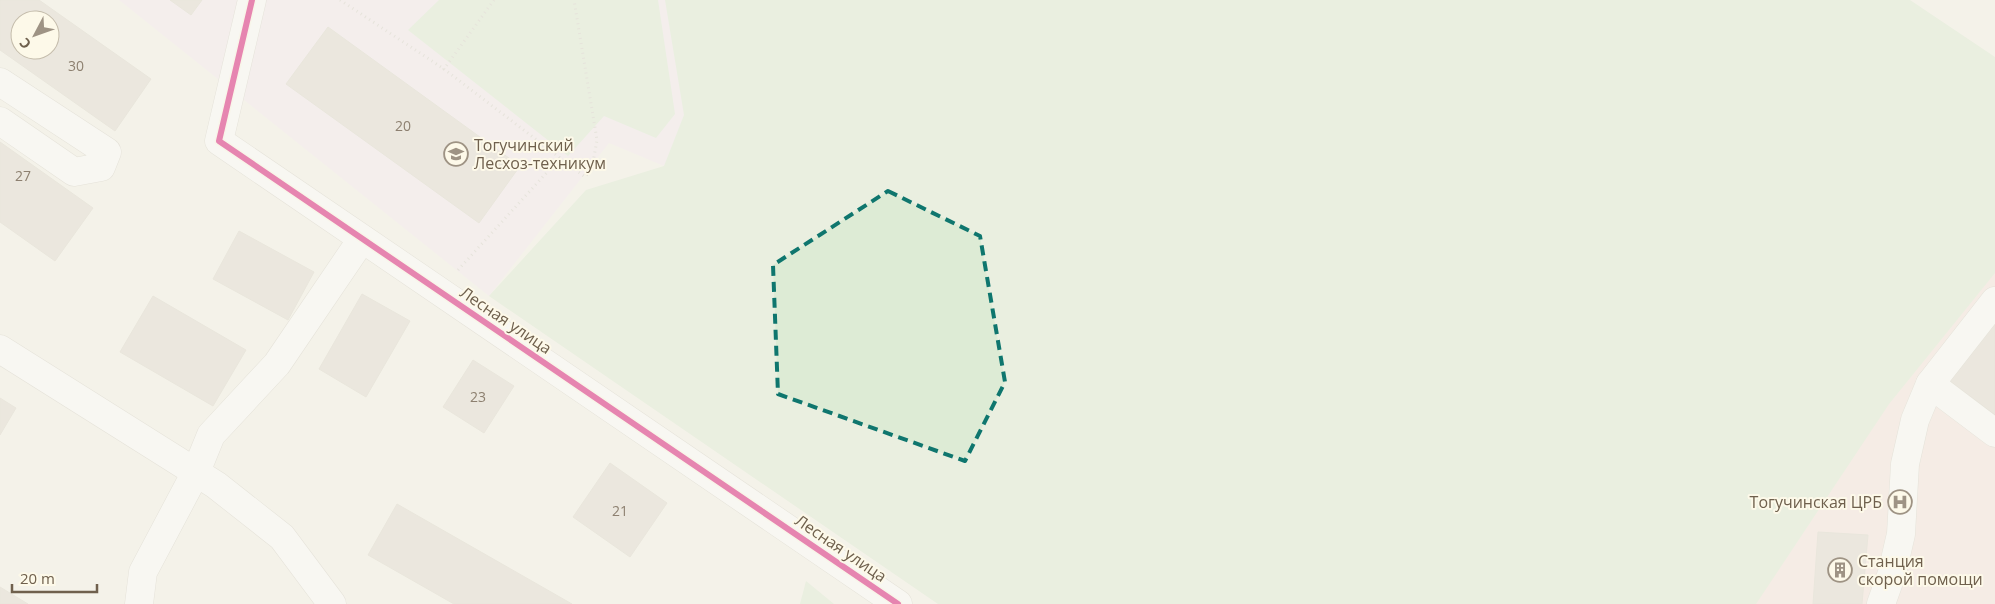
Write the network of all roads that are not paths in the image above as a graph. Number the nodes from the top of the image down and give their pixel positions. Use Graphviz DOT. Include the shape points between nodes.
graph roads {
  1 [pos="252,0"];
  2 [pos="0,82"];
  3 [pos="0,122"];
  4 [pos="362,239"];
  5 [pos="1995,301"];
  6 [pos="0,349"];
  7 [pos="1930,384"];
  8 [pos="1995,433"];
  9 [pos="196,472"];
  10 [pos="138,604"];
  11 [pos="332,604"];
  12 [pos="898,604"];
  13 [pos="1881,604"];
  1 -- 4 [label="street, Лесная улица" via="219,141"];
  2 -- 3 [label="street" via="107,152 102,167 74,172"];
  4 -- 9 [label="street" via="276,364 211,435"];
  4 -- 12 [label="street, Лесная улица"];
  5 -- 7 [label="street"];
  6 -- 9 [label="street"];
  7 -- 8 [label="street"];
  7 -- 13 [label="street" via="1915,420 1904,464 1900,534"];
  9 -- 10 [label="street" via="143,572"];
  9 -- 11 [label="street" via="282,537"];
}
